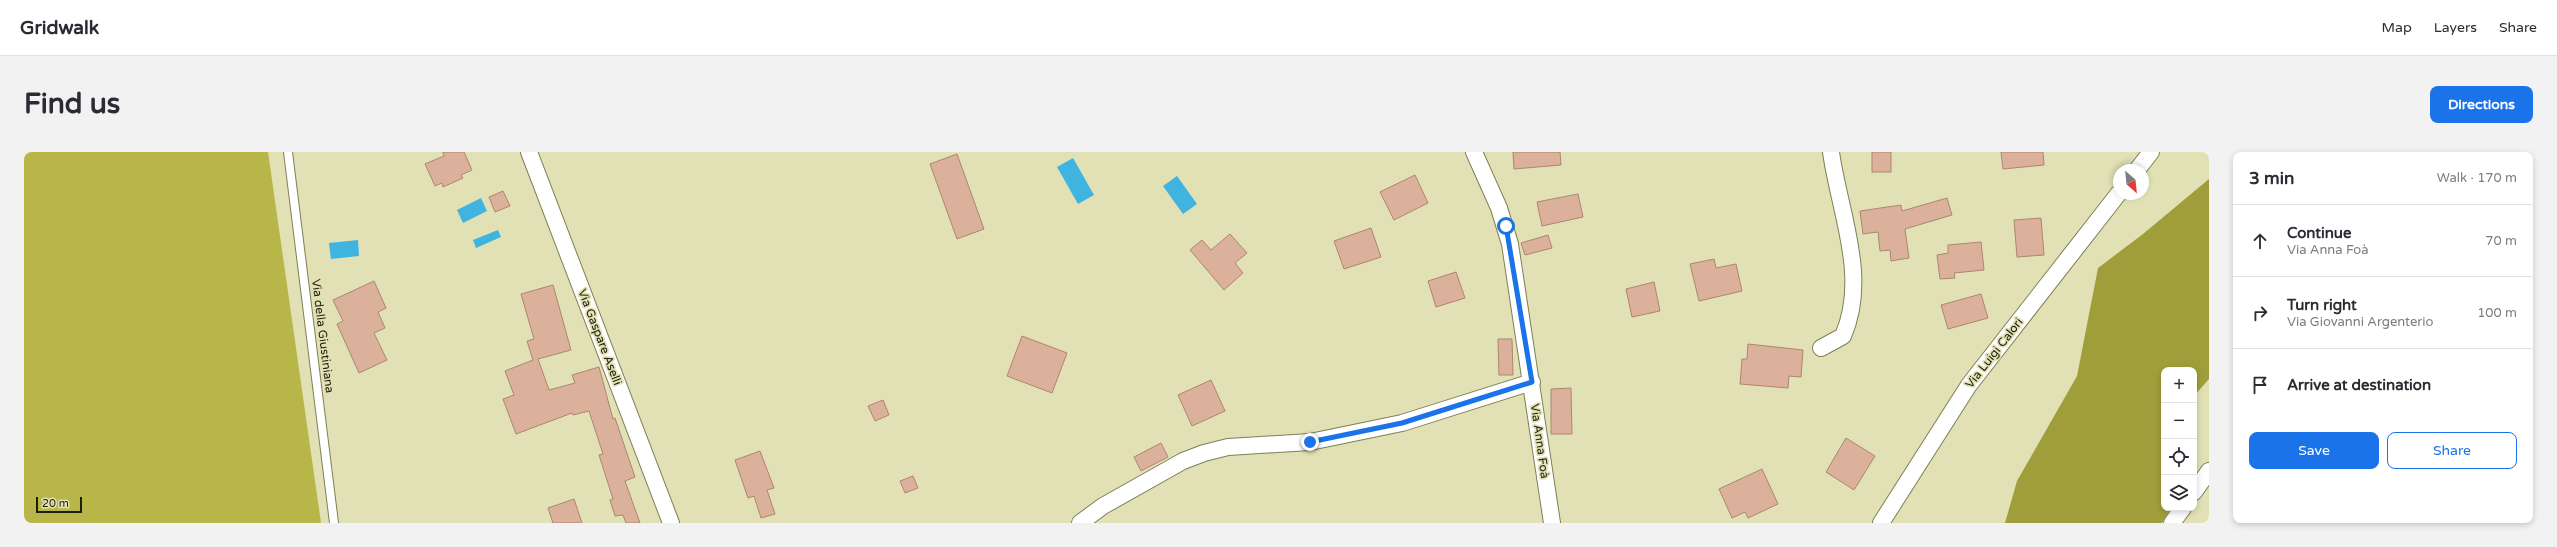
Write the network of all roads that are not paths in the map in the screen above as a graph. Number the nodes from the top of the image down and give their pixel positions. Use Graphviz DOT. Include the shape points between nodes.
graph roads {
  1 [pos="288,152"];
  2 [pos="529,152"];
  3 [pos="1474,152"];
  4 [pos="1831,152"];
  5 [pos="2151,152"];
  6 [pos="2142,164"];
  7 [pos="2114,200"];
  8 [pos="1821,348"];
  9 [pos="1532,382"];
  10 [pos="2209,471"];
  11 [pos="2197,488"];
  12 [pos="2180,511"];
  13 [pos="334,523"];
  14 [pos="671,523"];
  15 [pos="1080,523"];
  16 [pos="1552,523"];
  17 [pos="1881,523"];
  18 [pos="2172,523"];
  1 -- 13 [label="lane, Via della Giustiniana"];
  2 -- 14 [label="street, Via Gaspare Aselli"];
  3 -- 9 [label="street, Via Anna Foà" via="1506,226"];
  4 -- 8 [label="street" via="1852,259 1854,287 1843,336"];
  5 -- 6 [label="street"];
  7 -- 17 [label="street, Via Luigi Calori" via="1969,384"];
  9 -- 15 [label="street" via="1402,423 1310,442 1228,447 1204,453 1183,461 1103,506"];
  9 -- 16 [label="street, Via Anna Foà"];
  10 -- 11 [label="street"];
  12 -- 18 [label="street"];
}
